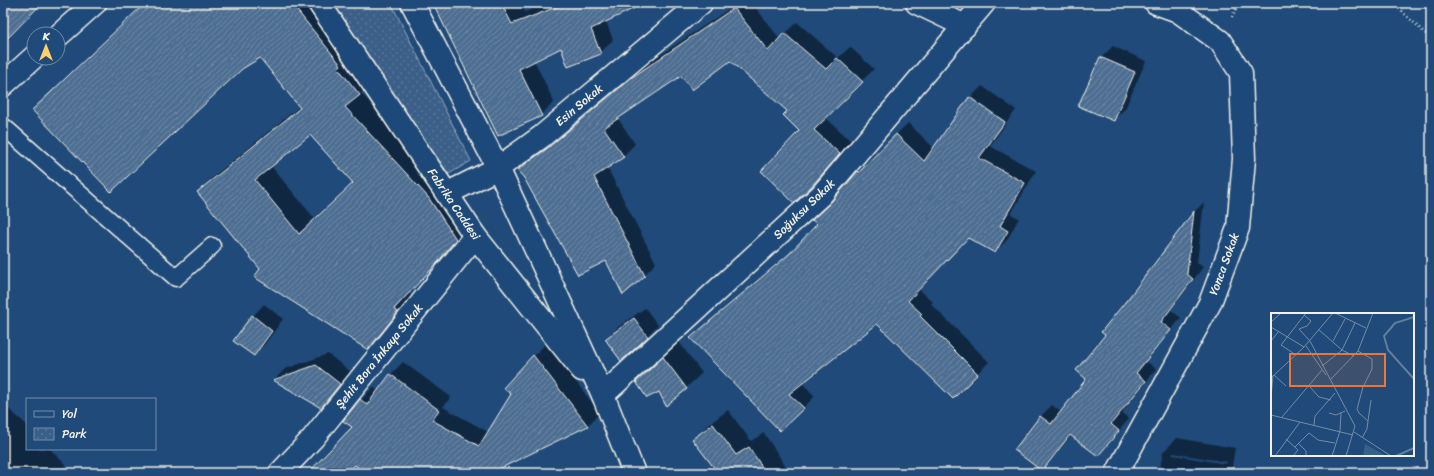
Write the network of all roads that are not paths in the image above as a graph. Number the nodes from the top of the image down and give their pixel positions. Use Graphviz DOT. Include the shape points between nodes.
graph roads {
  1 [pos="319,3"];
  2 [pos="412,3"];
  3 [pos="701,3"];
  4 [pos="916,3"];
  5 [pos="984,3"];
  6 [pos="1156,3"];
  7 [pos="86,5"];
  8 [pos="965,26"];
  9 [pos="66,27"];
  10 [pos="26,64"];
  11 [pos="3,85"];
  12 [pos="3,126"];
  13 [pos="498,168"];
  14 [pos="448,193"];
  15 [pos="475,236"];
  16 [pos="212,246"];
  17 [pos="603,395"];
  18 [pos="280,473"];
  19 [pos="634,473"];
  20 [pos="1117,473"];
  1 -- 14 [label="main road, Fabrika Caddesi"];
  2 -- 13 [label="main road, Fabrika Caddesi"];
  3 -- 13 [label="main road, Esin Sokak" via="541,137"];
  4 -- 8 [label="main road"];
  5 -- 8 [label="main road, Soğuksu Sokak"];
  6 -- 20 [label="main road, Yonca Sokak" via="1178,11 1220,41 1241,73 1244,159 1238,228 1210,303"];
  7 -- 9 [label="main road"];
  8 -- 17 [label="main road, Soğuksu Sokak" via="821,195"];
  10 -- 11 [label="main road"];
  12 -- 16 [label="lane" via="176,278"];
  13 -- 14 [label="main road, Esin Sokak"];
  13 -- 17 [label="main road, Fabrika Caddesi"];
  14 -- 15 [label="main road, Fabrika Caddesi"];
  15 -- 17 [label="main road, Fabrika Caddesi"];
  15 -- 18 [label="main road, Şehit Bora İnkaya Sokak" via="313,438"];
  17 -- 19 [label="main road, Fabrika Caddesi"];
}
